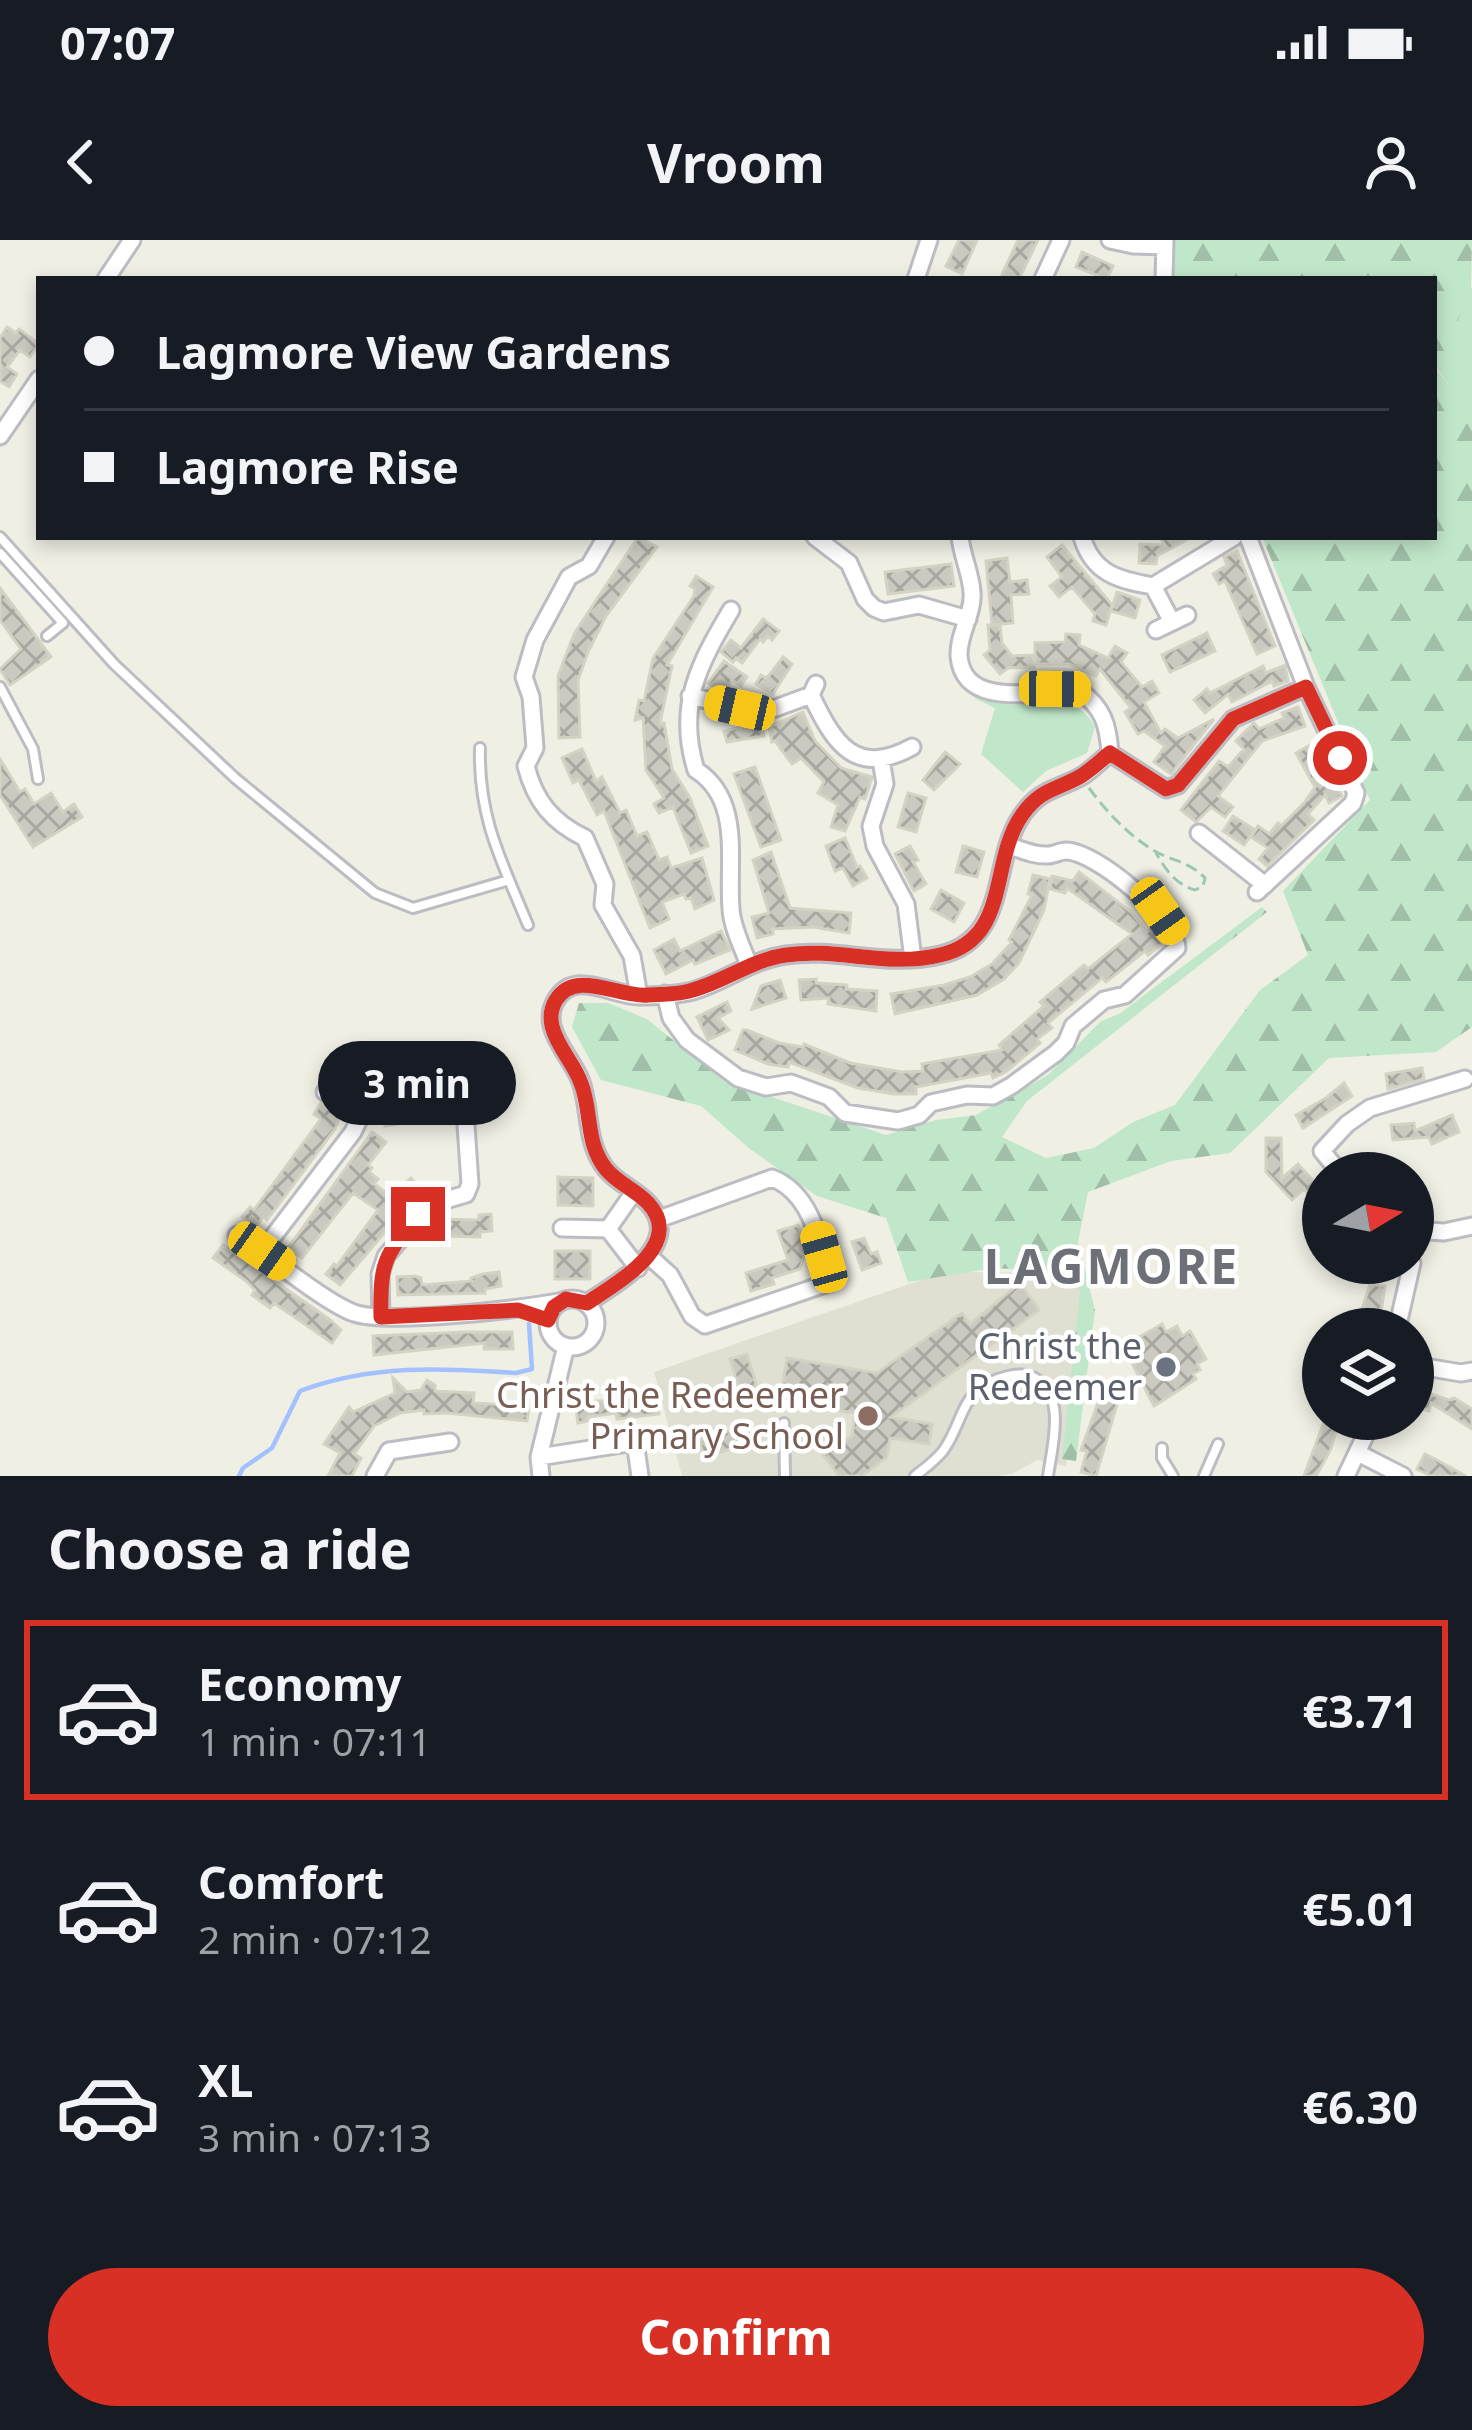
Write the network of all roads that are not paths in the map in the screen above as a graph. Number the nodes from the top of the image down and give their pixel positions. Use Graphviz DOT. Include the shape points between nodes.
graph roads {
  1 [pos="132,240"];
  2 [pos="928,240"];
  3 [pos="1061,240"];
  4 [pos="1110,240"];
  5 [pos="1165,243"];
  6 [pos="108,276"];
  7 [pos="917,276"];
  8 [pos="1044,276"];
  9 [pos="1164,276"];
  10 [pos="36,382"];
  11 [pos="8,410"];
  12 [pos="0,436"];
  13 [pos="0,537"];
  14 [pos="604,540"];
  15 [pos="819,540"];
  16 [pos="961,540"];
  17 [pos="1083,540"];
  18 [pos="1229,540"];
  19 [pos="1249,540"];
  20 [pos="0,553"];
  21 [pos="1153,586"];
  22 [pos="730,610"];
  23 [pos="968,619"];
  24 [pos="1172,622"];
  25 [pos="46,636"];
  26 [pos="0,687"];
  27 [pos="1306,687"];
  28 [pos="690,696"];
  29 [pos="912,747"];
  30 [pos="480,748"];
  31 [pos="1110,753"];
  32 [pos="881,759"];
  33 [pos="38,779"];
  34 [pos="1199,833"];
  35 [pos="1010,846"];
  36 [pos="509,880"];
  37 [pos="527,925"];
  38 [pos="913,959"];
  39 [pos="748,963"];
  40 [pos="664,994"];
  41 [pos="639,996"];
  42 [pos="1466,1079"];
  43 [pos="360,1090"];
  44 [pos="325,1092"];
  45 [pos="1323,1152"];
  46 [pos="634,1192"];
  47 [pos="659,1220"];
  48 [pos="1472,1226"];
  49 [pos="562,1228"];
  50 [pos="608,1229"];
  51 [pos="1434,1230"];
  52 [pos="237,1235"];
  53 [pos="262,1251"];
  54 [pos="643,1262"];
  55 [pos="559,1302"];
  56 [pos="587,1303"];
  57 [pos="518,1310"];
  58 [pos="381,1317"];
  59 [pos="548,1320"];
  60 [pos="566,1346"];
  61 [pos="1434,1368"];
  62 [pos="1472,1371"];
  63 [pos="784,1423"];
  64 [pos="1364,1440"];
  65 [pos="1218,1444"];
  66 [pos="1162,1448"];
  67 [pos="443,1449"];
  68 [pos="1358,1453"];
  69 [pos="539,1457"];
  70 [pos="375,1476"];
  71 [pos="541,1476"];
  72 [pos="640,1476"];
  73 [pos="785,1476"];
  74 [pos="915,1476"];
  75 [pos="1048,1476"];
  76 [pos="1173,1476"];
  77 [pos="1204,1476"];
  78 [pos="1346,1476"];
  79 [pos="1403,1476"];
  1 -- 6 [label="street"];
  2 -- 7 [label="street"];
  3 -- 8 [label="street"];
  4 -- 5 [label="street"];
  5 -- 9 [label="street"];
  10 -- 11 [label="street"];
  11 -- 12 [label="street"];
  13 -- 36 [label="lane" via="115,664 235,778 375,892 413,908"];
  14 -- 41 [label="street" via="589,566 569,577 535,640 524,677 535,748 526,766 546,812 585,838 605,884 602,905 632,956"];
  15 -- 23 [label="street" via="849,563 874,608 919,605"];
  16 -- 23 [label="street" via="973,594"];
  17 -- 21 [label="street" via="1115,579"];
  18 -- 21 [label="street"];
  19 -- 27 [label="street"];
  20 -- 25 [label="lane" via="62,623"];
  21 -- 24 [label="street"];
  22 -- 28 [label="street"];
  23 -- 31 [label="street" via="959,659 980,690 1079,690 1100,706"];
  26 -- 33 [label="lane" via="33,748"];
  27 -- 31 [label="street" via="1233,719 1178,785 1166,789"];
  27 -- 34 [label="street" via="1356,793 1353,803 1261,889"];
  28 -- 32 [label="street" via="772,709 814,689 838,744"];
  28 -- 39 [label="street" via="691,755 713,782 734,837 731,914"];
  29 -- 32 [label="street"];
  30 -- 36 [label="lane" via="479,790"];
  31 -- 35 [label="street" via="1035,801"];
  32 -- 38 [label="street" via="885,784 871,826 906,904"];
  35 -- 38 [label="street" via="992,908 968,946"];
  35 -- 40 [label="street" via="1086,857 1160,911 1178,948 993,1096 931,1103 898,1121 845,1113 829,1097 791,1083 766,1087 738,1078 687,1040"];
  36 -- 37 [label="lane"];
  38 -- 39 [label="street" via="788,954"];
  39 -- 40 [label="street" via="693,991"];
  40 -- 41 [label="street"];
  41 -- 46 [label="street" via="573,985 550,1014 582,1084 590,1138 606,1169"];
  42 -- 45 [label="street" via="1370,1108"];
  43 -- 44 [label="street"];
  43 -- 53 [label="street" via="353,1132"];
  43 -- 58 [label="street" via="451,1083 464,1096 470,1184 466,1194 429,1204 386,1256"];
  46 -- 47 [label="street"];
  46 -- 50 [label="street"];
  47 -- 54 [label="street"];
  47 -- 54 [label="street" via="782,1181 805,1206 831,1282 705,1324 670,1275"];
  48 -- 51 [label="street"];
  49 -- 50 [label="street"];
  50 -- 54 [label="street"];
  52 -- 53 [label="street"];
  53 -- 58 [label="street" via="343,1308"];
  54 -- 56 [label="street"];
  55 -- 56 [label="street"];
  55 -- 57 [label="street"];
  55 -- 59 [label="street"];
  56 -- 60 [label="street" via="594,1334"];
  57 -- 58 [label="street"];
  57 -- 59 [label="street"];
  59 -- 60 [label="street"];
  60 -- 69 [label="street"];
  61 -- 62 [label="street"];
  63 -- 73 [label="lane"];
  64 -- 68 [label="street"];
  65 -- 77 [label="lane"];
  66 -- 76 [label="lane"];
  67 -- 70 [label="street" via="388,1451"];
  68 -- 78 [label="street"];
  68 -- 79 [label="street"];
  69 -- 71 [label="street"];
  69 -- 72 [label="street" via="635,1442"];
  74 -- 75 [label="lane" via="940,1455 981,1388 1027,1374 1051,1394"];
}
